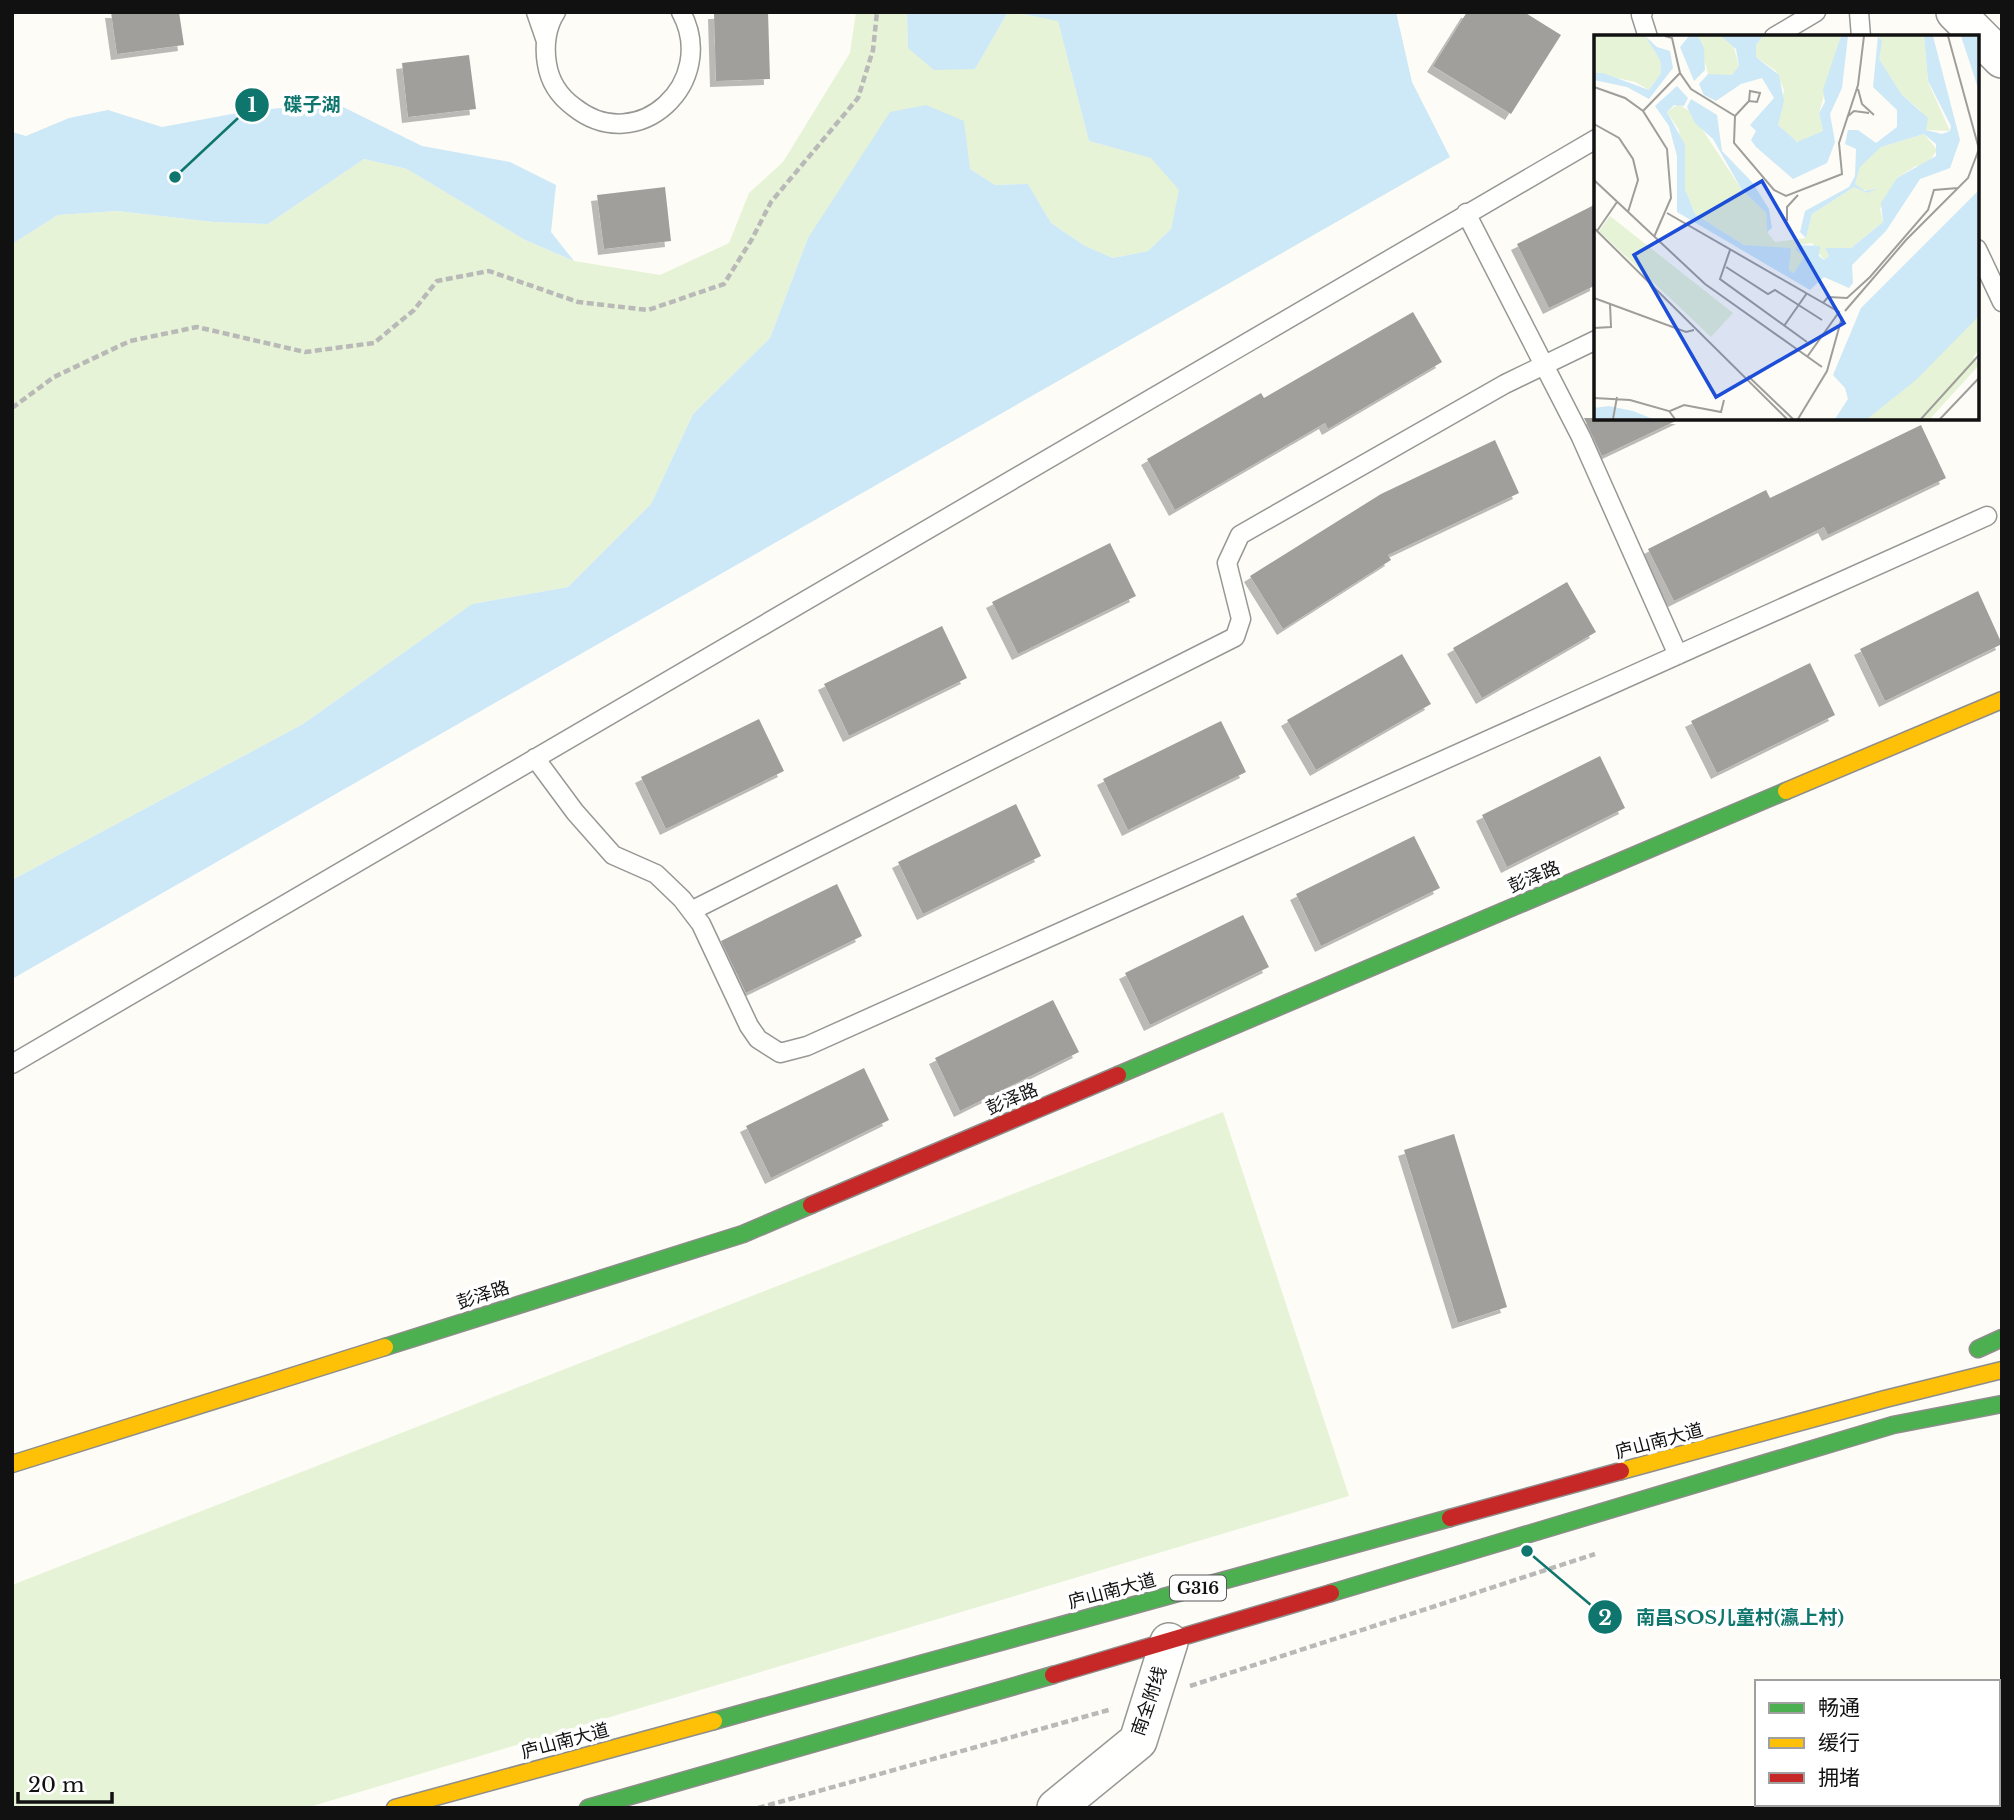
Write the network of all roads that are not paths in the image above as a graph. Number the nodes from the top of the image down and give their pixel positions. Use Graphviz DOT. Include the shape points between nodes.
graph roads {
  1 [pos="536,12"];
  2 [pos="556,12"];
  3 [pos="681,12"];
  4 [pos="1643,12"];
  5 [pos="1816,12"];
  6 [pos="1859,12"];
  7 [pos="1955,12"];
  8 [pos="1647,35"];
  9 [pos="1777,35"];
  10 [pos="1861,35"];
  11 [pos="1978,35"];
  12 [pos="1979,36"];
  13 [pos="546,41"];
  14 [pos="2002,59"];
  15 [pos="1594,140"];
  16 [pos="1466,213"];
  17 [pos="1979,253"];
  18 [pos="2002,302"];
  19 [pos="1594,341"];
  20 [pos="1544,365"];
  21 [pos="1987,516"];
  22 [pos="1678,655"];
  23 [pos="2002,700"];
  24 [pos="535,758"];
  25 [pos="691,911"];
  26 [pos="12,1064"];
  27 [pos="2002,1338"];
  28 [pos="1978,1349"];
  29 [pos="2002,1370"];
  30 [pos="2002,1404"];
  31 [pos="12,1464"];
  32 [pos="1169,1642"];
  33 [pos="395,1808"];
  34 [pos="588,1808"];
  35 [pos="1056,1808"];
  1 -- 13 [label="lane"];
  2 -- 13 [label="lane"];
  3 -- 13 [label="lane" via="692,46 685,81 664,108 634,123 588,118 560,96 548,74"];
  4 -- 8 [label="lane"];
  5 -- 9 [label="lane"];
  6 -- 10 [label="lane"];
  7 -- 11 [label="street"];
  12 -- 14 [label="street"];
  15 -- 16 [label="lane"];
  16 -- 20 [label="lane"];
  16 -- 24 [label="lane"];
  17 -- 18 [label="lane"];
  19 -- 20 [label="lane"];
  20 -- 22 [label="lane" via="1581,436"];
  20 -- 25 [label="lane" via="1240,535 1227,563 1241,619 1235,636"];
  21 -- 22 [label="lane"];
  22 -- 25 [label="lane" via="820,1040 780,1053 758,1040 748,1026"];
  23 -- 31 [label="main road, 彭泽路" via="743,1234"];
  24 -- 25 [label="lane" via="613,855 656,874"];
  24 -- 26 [label="lane"];
  27 -- 28 [label="main road"];
  29 -- 33 [label="main road, 庐山南大道 / G316"];
  30 -- 32 [label="main road, G316" via="1894,1425"];
  32 -- 34 [label="main road, G316"];
  32 -- 35 [label="street, 南全附线" via="1138,1741"];
}
